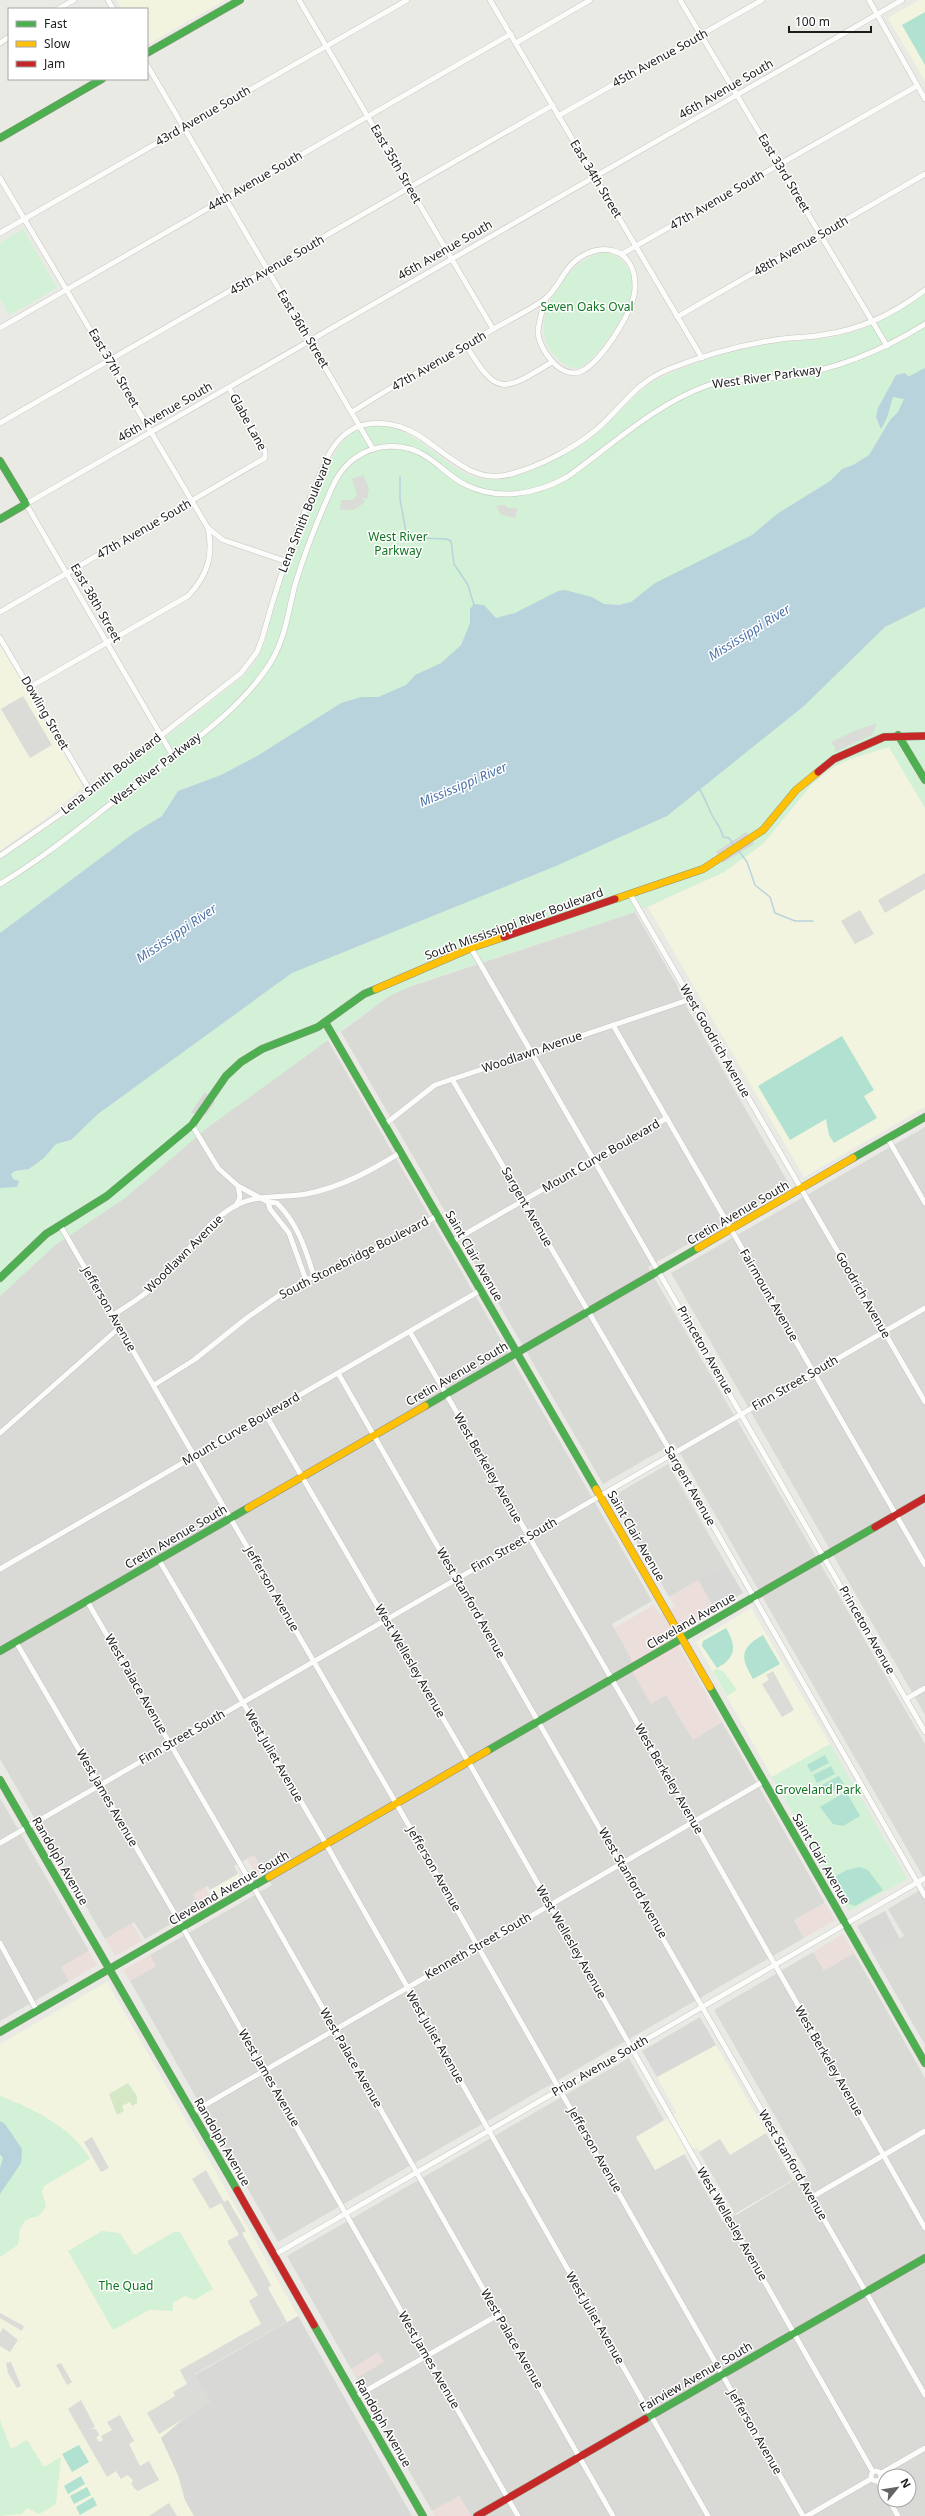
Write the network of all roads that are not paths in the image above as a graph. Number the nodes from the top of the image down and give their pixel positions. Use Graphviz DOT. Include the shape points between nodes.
graph roads {
  1 [pos="74,0"];
  2 [pos="240,0"];
  3 [pos="299,0"];
  4 [pos="407,0"];
  5 [pos="490,0"];
  6 [pos="590,0"];
  7 [pos="680,0"];
  8 [pos="762,0"];
  9 [pos="868,0"];
  10 [pos="902,0"];
  11 [pos="60,8"];
  12 [pos="877,14"];
  13 [pos="511,34"];
  14 [pos="701,35"];
  15 [pos="516,43"];
  16 [pos="326,46"];
  17 [pos="148,52"];
  18 [pos="148,68"];
  19 [pos="100,80"];
  20 [pos="917,86"];
  21 [pos="738,95"];
  22 [pos="925,99"];
  23 [pos="553,105"];
  24 [pos="558,116"];
  25 [pos="369,117"];
  26 [pos="183,127"];
  27 [pos="0,138"];
  28 [pos="779,164"];
  29 [pos="925,174"];
  30 [pos="0,178"];
  31 [pos="595,178"];
  32 [pos="410,189"];
  33 [pos="226,198"];
  34 [pos="24,219"];
  35 [pos="0,233"];
  36 [pos="821,234"];
  37 [pos="636,247"];
  38 [pos="622,254"];
  39 [pos="452,259"];
  40 [pos="268,270"];
  41 [pos="66,290"];
  42 [pos="925,290"];
  43 [pos="546,298"];
  44 [pos="677,317"];
  45 [pos="872,322"];
  46 [pos="925,324"];
  47 [pos="0,328"];
  48 [pos="493,329"];
  49 [pos="310,340"];
  50 [pos="466,345"];
  51 [pos="887,346"];
  52 [pos="702,358"];
  53 [pos="109,361"];
  54 [pos="552,362"];
  55 [pos="229,388"];
  56 [pos="352,412"];
  57 [pos="0,423"];
  58 [pos="360,425"];
  59 [pos="151,432"];
  60 [pos="373,449"];
  61 [pos="265,456"];
  62 [pos="0,461"];
  63 [pos="191,502"];
  64 [pos="26,504"];
  65 [pos="0,519"];
  66 [pos="208,528"];
  67 [pos="284,561"];
  68 [pos="66,574"];
  69 [pos="0,612"];
  70 [pos="0,638"];
  71 [pos="106,643"];
  72 [pos="30,688"];
  73 [pos="160,735"];
  74 [pos="898,735"];
  75 [pos="925,736"];
  76 [pos="172,756"];
  77 [pos="925,780"];
  78 [pos="89,789"];
  79 [pos="0,856"];
  80 [pos="0,884"];
  81 [pos="630,894"];
  82 [pos="472,948"];
  83 [pos="691,999"];
  84 [pos="325,1022"];
  85 [pos="613,1025"];
  86 [pos="532,1052"];
  87 [pos="452,1079"];
  88 [pos="925,1117"];
  89 [pos="667,1118"];
  90 [pos="192,1125"];
  91 [pos="384,1125"];
  92 [pos="888,1139"];
  93 [pos="400,1153"];
  94 [pos="595,1160"];
  95 [pos="238,1186"];
  96 [pos="801,1188"];
  97 [pos="261,1198"];
  98 [pos="523,1201"];
  99 [pos="268,1202"];
  100 [pos="925,1203"];
  101 [pos="236,1206"];
  102 [pos="438,1216"];
  103 [pos="60,1225"];
  104 [pos="730,1230"];
  105 [pos="453,1241"];
  106 [pos="659,1271"];
  107 [pos="314,1276"];
  108 [pos="0,1278"];
  109 [pos="306,1280"];
  110 [pos="481,1290"];
  111 [pos="925,1308"];
  112 [pos="588,1312"];
  113 [pos="113,1315"];
  114 [pos="120,1327"];
  115 [pos="884,1331"];
  116 [pos="410,1332"];
  117 [pos="517,1352"];
  118 [pos="814,1372"];
  119 [pos="338,1373"];
  120 [pos="154,1385"];
  121 [pos="446,1394"];
  122 [pos="925,1402"];
  123 [pos="742,1414"];
  124 [pos="266,1415"];
  125 [pos="0,1434"];
  126 [pos="374,1435"];
  127 [pos="672,1454"];
  128 [pos="195,1457"];
  129 [pos="302,1476"];
  130 [pos="600,1495"];
  131 [pos="925,1498"];
  132 [pos="896,1515"];
  133 [pos="231,1518"];
  134 [pos="529,1537"];
  135 [pos="824,1557"];
  136 [pos="159,1560"];
  137 [pos="925,1565"];
  138 [pos="0,1569"];
  139 [pos="457,1578"];
  140 [pos="754,1598"];
  141 [pos="87,1601"];
  142 [pos="386,1619"];
  143 [pos="683,1638"];
  144 [pos="16,1642"];
  145 [pos="0,1652"];
  146 [pos="314,1661"];
  147 [pos="612,1679"];
  148 [pos="925,1688"];
  149 [pos="906,1699"];
  150 [pos="243,1702"];
  151 [pos="540,1721"];
  152 [pos="925,1732"];
  153 [pos="171,1744"];
  154 [pos="469,1762"];
  155 [pos="0,1780"];
  156 [pos="764,1781"];
  157 [pos="99,1785"];
  158 [pos="397,1803"];
  159 [pos="693,1822"];
  160 [pos="28,1827"];
  161 [pos="0,1842"];
  162 [pos="326,1844"];
  163 [pos="622,1863"];
  164 [pos="925,1878"];
  165 [pos="917,1882"];
  166 [pos="254,1887"];
  167 [pos="925,1896"];
  168 [pos="550,1905"];
  169 [pos="846,1924"];
  170 [pos="183,1928"];
  171 [pos="0,1943"];
  172 [pos="478,1946"];
  173 [pos="774,1965"];
  174 [pos="110,1969"];
  175 [pos="407,1987"];
  176 [pos="703,2006"];
  177 [pos="37,2011"];
  178 [pos="335,2029"];
  179 [pos="0,2032"];
  180 [pos="631,2048"];
  181 [pos="925,2063"];
  182 [pos="264,2070"];
  183 [pos="560,2089"];
  184 [pos="193,2112"];
  185 [pos="489,2130"];
  186 [pos="925,2131"];
  187 [pos="883,2155"];
  188 [pos="416,2173"];
  189 [pos="812,2197"];
  190 [pos="346,2213"];
  191 [pos="925,2228"];
  192 [pos="274,2255"];
  193 [pos="925,2258"];
  194 [pos="866,2292"];
  195 [pos="498,2315"];
  196 [pos="795,2333"];
  197 [pos="427,2356"];
  198 [pos="723,2374"];
  199 [pos="925,2395"];
  200 [pos="356,2397"];
  201 [pos="651,2416"];
  202 [pos="925,2448"];
  203 [pos="579,2457"];
  204 [pos="890,2468"];
  205 [pos="873,2472"];
  206 [pos="877,2473"];
  207 [pos="871,2479"];
  208 [pos="877,2481"];
  209 [pos="508,2498"];
  210 [pos="423,2516"];
  211 [pos="477,2516"];
  212 [pos="518,2516"];
  213 [pos="613,2516"];
  214 [pos="708,2516"];
  215 [pos="803,2516"];
  216 [pos="807,2516"];
  1 -- 11 [label="street"];
  2 -- 17 [label="street"];
  3 -- 16 [label="street, East 35th Street"];
  4 -- 16 [label="street, 43rd Avenue South"];
  5 -- 13 [label="street, East 34th Street"];
  6 -- 15 [label="street"];
  7 -- 14 [label="street, East 33rd Street"];
  8 -- 14 [label="street, 45th Avenue South"];
  9 -- 12 [label="street"];
  10 -- 12 [label="street, 46th Avenue South"];
  12 -- 20 [label="street"];
  12 -- 21 [label="street, 46th Avenue South"];
  13 -- 15 [label="street, East 34th Street"];
  13 -- 25 [label="street, 44th Avenue South"];
  14 -- 21 [label="street, East 33rd Street"];
  14 -- 24 [label="street, 45th Avenue South"];
  15 -- 23 [label="street, East 34th Street"];
  16 -- 25 [label="street, East 35th Street"];
  16 -- 26 [label="street, 43rd Avenue South"];
  18 -- 26 [label="street, East 36th Street"];
  19 -- 27 [label="street"];
  20 -- 22 [label="street"];
  20 -- 28 [label="street, 47th Avenue South"];
  21 -- 28 [label="street, East 33rd Street"];
  21 -- 31 [label="street, 46th Avenue South"];
  23 -- 24 [label="street, East 34th Street"];
  23 -- 32 [label="street, 45th Avenue South"];
  24 -- 31 [label="street, East 34th Street"];
  25 -- 32 [label="street, East 35th Street"];
  25 -- 33 [label="street, 44th Avenue South"];
  26 -- 33 [label="street, East 36th Street"];
  26 -- 34 [label="street, 43rd Avenue South"];
  28 -- 36 [label="street, East 33rd Street"];
  28 -- 37 [label="street, 47th Avenue South"];
  29 -- 36 [label="street, 48th Avenue South"];
  30 -- 34 [label="street, East 37th Street"];
  31 -- 37 [label="street, East 34th Street"];
  31 -- 39 [label="street, 46th Avenue South"];
  32 -- 39 [label="street, East 35th Street"];
  32 -- 40 [label="street, 45th Avenue South"];
  33 -- 40 [label="street, East 36th Street"];
  33 -- 41 [label="street, 44th Avenue South"];
  34 -- 35 [label="street, 43rd Avenue South"];
  34 -- 41 [label="street, East 37th Street"];
  36 -- 44 [label="street, 48th Avenue South"];
  36 -- 45 [label="street, East 33rd Street"];
  37 -- 38 [label="street, 47th Avenue South"];
  37 -- 44 [label="street, East 34th Street"];
  38 -- 43 [label="street" via="606,248 594,249 587,253 569,266"];
  38 -- 54 [label="street" via="633,274 636,288 625,316 609,345 600,357 581,372 565,370"];
  39 -- 48 [label="street, East 35th Street"];
  39 -- 49 [label="street, 46th Avenue South"];
  40 -- 49 [label="street, East 36th Street"];
  40 -- 53 [label="street, 45th Avenue South"];
  41 -- 47 [label="street, 44th Avenue South"];
  41 -- 53 [label="street, East 37th Street"];
  42 -- 45 [label="street"];
  43 -- 48 [label="street, 47th Avenue South"];
  43 -- 54 [label="street" via="538,332 543,349"];
  44 -- 52 [label="street, East 34th Street"];
  45 -- 51 [label="street, East 33rd Street"];
  45 -- 52 [label="street" via="838,333 775,340"];
  46 -- 51 [label="street, West River Parkway"];
  48 -- 50 [label="street, 47th Avenue South"];
  49 -- 55 [label="street, 46th Avenue South"];
  49 -- 56 [label="street, East 36th Street"];
  50 -- 54 [label="street" via="484,374 500,384 515,383"];
  50 -- 56 [label="street, 47th Avenue South"];
  51 -- 60 [label="street, West River Parkway" via="826,369 784,377 731,380 705,386 664,407 567,477 529,493 507,494 477,489 455,479 416,451 390,446"];
  52 -- 58 [label="street" via="652,378 637,388 597,429 582,440 511,474 478,475 404,428 375,423"];
  53 -- 57 [label="street, 45th Avenue South"];
  53 -- 59 [label="street, East 37th Street"];
  55 -- 59 [label="street, 46th Avenue South"];
  55 -- 61 [label="street, Glabe Lane" via="265,451"];
  56 -- 58 [label="street, East 36th Street"];
  58 -- 60 [label="street, East 36th Street"];
  58 -- 67 [label="street, Lena Smith Boulevard" via="341,438 327,458"];
  59 -- 63 [label="street, East 37th Street"];
  59 -- 64 [label="street, 46th Avenue South"];
  60 -- 76 [label="street, West River Parkway" via="359,455 344,467 331,489 309,541 279,647 270,664 230,709"];
  61 -- 63 [label="street, 47th Avenue South"];
  62 -- 64 [label="street, East 38th Street"];
  63 -- 66 [label="street, East 37th Street"];
  63 -- 68 [label="street, 47th Avenue South"];
  64 -- 65 [label="street, 46th Avenue South"];
  64 -- 68 [label="street, East 38th Street"];
  66 -- 67 [label="street, East 37th Street" via="223,540"];
  66 -- 71 [label="street" via="211,554 196,588 178,603"];
  67 -- 73 [label="street, Lena Smith Boulevard" via="262,640 249,663 231,683"];
  68 -- 69 [label="street, 47th Avenue South"];
  68 -- 71 [label="street, East 38th Street"];
  70 -- 72 [label="street, Dowling Street"];
  71 -- 72 [label="street"];
  71 -- 73 [label="street, East 38th Street"];
  72 -- 78 [label="street, Dowling Street"];
  73 -- 76 [label="street, East 38th Street"];
  73 -- 78 [label="street, Lena Smith Boulevard"];
  74 -- 75 [label="street, South Mississippi River Boulevard"];
  74 -- 77 [label="street"];
  74 -- 81 [label="street, South Mississippi River Boulevard" via="867,743 834,759 796,790 776,816 751,839 720,859 703,869"];
  76 -- 80 [label="street, West River Parkway" via="41,857"];
  78 -- 79 [label="street, Lena Smith Boulevard" via="30,837"];
  81 -- 82 [label="street, South Mississippi River Boulevard"];
  81 -- 83 [label="street, West Goodrich Avenue"];
  82 -- 84 [label="street, South Mississippi River Boulevard" via="370,992"];
  82 -- 86 [label="street, Princeton Avenue"];
  83 -- 85 [label="street, Woodlawn Avenue"];
  83 -- 96 [label="street, West Goodrich Avenue"];
  84 -- 90 [label="street, South Mississippi River Boulevard" via="249,1056 226,1076"];
  84 -- 91 [label="street, Saint Clair Avenue"];
  85 -- 86 [label="street, Woodlawn Avenue"];
  85 -- 89 [label="street, Fairmount Avenue"];
  86 -- 87 [label="street, Woodlawn Avenue"];
  86 -- 94 [label="street, Princeton Avenue"];
  87 -- 91 [label="street, Woodlawn Avenue" via="426,1092"];
  87 -- 98 [label="street, Sargent Avenue"];
  88 -- 92 [label="street, Cretin Avenue South"];
  89 -- 94 [label="street, Mount Curve Boulevard"];
  89 -- 104 [label="street, Fairmount Avenue"];
  90 -- 95 [label="street" via="218,1168"];
  90 -- 103 [label="street, South Mississippi River Boulevard" via="107,1196"];
  91 -- 93 [label="street, Saint Clair Avenue"];
  92 -- 96 [label="street, Cretin Avenue South"];
  92 -- 100 [label="street"];
  93 -- 97 [label="street, Woodlawn Avenue" via="365,1174 336,1187 282,1198"];
  93 -- 102 [label="street, Saint Clair Avenue"];
  94 -- 98 [label="street, Mount Curve Boulevard"];
  94 -- 106 [label="street, Princeton Avenue"];
  95 -- 97 [label="street"];
  95 -- 101 [label="street" via="240,1197"];
  96 -- 104 [label="street, Cretin Avenue South"];
  96 -- 115 [label="street, Goodrich Avenue"];
  97 -- 99 [label="street"];
  97 -- 101 [label="street, Woodlawn Avenue"];
  98 -- 105 [label="street, Mount Curve Boulevard"];
  98 -- 112 [label="street, Sargent Avenue"];
  99 -- 107 [label="street" via="277,1203 292,1219 302,1238"];
  99 -- 109 [label="street" via="270,1209 289,1233"];
  101 -- 113 [label="street, Woodlawn Avenue" via="207,1228 154,1287"];
  102 -- 105 [label="street, Saint Clair Avenue"];
  102 -- 107 [label="street, South Stonebridge Boulevard" via="400,1238"];
  103 -- 108 [label="street, South Mississippi River Boulevard" via="39,1240"];
  103 -- 113 [label="street, Jefferson Avenue"];
  104 -- 106 [label="street, Cretin Avenue South"];
  104 -- 118 [label="street, Fairmount Avenue"];
  105 -- 110 [label="street, Saint Clair Avenue"];
  106 -- 112 [label="street, Cretin Avenue South"];
  106 -- 123 [label="street, Princeton Avenue"];
  107 -- 109 [label="street, South Stonebridge Boulevard"];
  109 -- 120 [label="street, South Stonebridge Boulevard" via="266,1304 194,1360"];
  110 -- 116 [label="street, Mount Curve Boulevard"];
  110 -- 117 [label="street, Saint Clair Avenue"];
  111 -- 115 [label="street, Finn Street South"];
  112 -- 117 [label="street, Cretin Avenue South"];
  112 -- 127 [label="street, Sargent Avenue"];
  113 -- 114 [label="street, Jefferson Avenue"];
  114 -- 120 [label="street, Jefferson Avenue"];
  114 -- 125 [label="street"];
  115 -- 118 [label="street, Finn Street South"];
  115 -- 122 [label="street, Goodrich Avenue"];
  116 -- 119 [label="street, Mount Curve Boulevard"];
  116 -- 121 [label="street, West Berkeley Avenue"];
  117 -- 121 [label="street, Cretin Avenue South"];
  117 -- 130 [label="street, Saint Clair Avenue"];
  118 -- 123 [label="street, Finn Street South"];
  118 -- 132 [label="street, Fairmount Avenue"];
  119 -- 124 [label="street, Mount Curve Boulevard"];
  119 -- 126 [label="street, West Stanford Avenue"];
  120 -- 128 [label="street, Jefferson Avenue"];
  121 -- 126 [label="street, Cretin Avenue South"];
  121 -- 134 [label="street, West Berkeley Avenue"];
  123 -- 127 [label="street, Finn Street South"];
  123 -- 135 [label="street, Princeton Avenue"];
  124 -- 128 [label="street, Mount Curve Boulevard"];
  124 -- 129 [label="street, West Wellesley Avenue"];
  126 -- 129 [label="street, Cretin Avenue South"];
  126 -- 139 [label="street, West Stanford Avenue"];
  127 -- 130 [label="street, Finn Street South"];
  127 -- 140 [label="street, Sargent Avenue"];
  128 -- 133 [label="street, Jefferson Avenue"];
  128 -- 138 [label="street, Mount Curve Boulevard"];
  129 -- 133 [label="street, Cretin Avenue South"];
  129 -- 142 [label="street, West Wellesley Avenue"];
  130 -- 134 [label="street, Finn Street South"];
  130 -- 143 [label="street, Saint Clair Avenue"];
  131 -- 132 [label="street, Cleveland Avenue"];
  132 -- 135 [label="street, Cleveland Avenue"];
  132 -- 137 [label="street, Fairmount Avenue"];
  133 -- 136 [label="street, Cretin Avenue South"];
  133 -- 146 [label="street, Jefferson Avenue"];
  134 -- 139 [label="street, Finn Street South"];
  134 -- 147 [label="street, West Berkeley Avenue"];
  135 -- 140 [label="street, Cleveland Avenue"];
  135 -- 149 [label="street, Princeton Avenue"];
  136 -- 141 [label="street, Cretin Avenue South"];
  136 -- 150 [label="street, West Juliet Avenue"];
  139 -- 142 [label="street, Finn Street South"];
  139 -- 151 [label="street, West Stanford Avenue"];
  140 -- 143 [label="street, Cleveland Avenue"];
  140 -- 165 [label="street, Sargent Avenue"];
  141 -- 144 [label="street, Cretin Avenue South"];
  141 -- 153 [label="street, West Palace Avenue"];
  142 -- 146 [label="street, Finn Street South"];
  142 -- 154 [label="street, West Wellesley Avenue"];
  143 -- 147 [label="street, Cleveland Avenue"];
  143 -- 156 [label="street, Saint Clair Avenue"];
  144 -- 145 [label="street, Cretin Avenue South"];
  144 -- 157 [label="street, West James Avenue"];
  146 -- 150 [label="street, Finn Street South"];
  146 -- 158 [label="street, Jefferson Avenue"];
  147 -- 151 [label="street, Cleveland Avenue"];
  147 -- 159 [label="street, West Berkeley Avenue"];
  148 -- 149 [label="street"];
  149 -- 152 [label="street, Princeton Avenue"];
  150 -- 153 [label="street, Finn Street South"];
  150 -- 162 [label="street, West Juliet Avenue"];
  151 -- 154 [label="street, Cleveland Avenue"];
  151 -- 163 [label="street, West Stanford Avenue"];
  153 -- 157 [label="street, Finn Street South"];
  153 -- 166 [label="street, West Palace Avenue"];
  154 -- 158 [label="street, Cleveland Avenue South"];
  154 -- 168 [label="street, West Wellesley Avenue"];
  155 -- 160 [label="street, Randolph Avenue"];
  156 -- 159 [label="street, Kenneth Street South"];
  156 -- 169 [label="street, Saint Clair Avenue"];
  157 -- 160 [label="street, Finn Street South"];
  157 -- 170 [label="street, West James Avenue"];
  158 -- 162 [label="street, Cleveland Avenue South"];
  158 -- 172 [label="street, Jefferson Avenue"];
  159 -- 163 [label="street, Kenneth Street South"];
  159 -- 173 [label="street, West Berkeley Avenue"];
  160 -- 161 [label="street, Finn Street South"];
  160 -- 174 [label="street, Randolph Avenue"];
  162 -- 166 [label="street, Cleveland Avenue South"];
  162 -- 175 [label="street, West Juliet Avenue"];
  163 -- 168 [label="street, Kenneth Street South"];
  163 -- 176 [label="street, West Stanford Avenue"];
  164 -- 165 [label="street, Prior Avenue South"];
  165 -- 167 [label="street, Sargent Avenue"];
  165 -- 169 [label="street, Prior Avenue South"];
  166 -- 170 [label="street, Cleveland Avenue South"];
  166 -- 178 [label="street, West Palace Avenue"];
  168 -- 172 [label="street, Kenneth Street South"];
  168 -- 180 [label="street, West Wellesley Avenue"];
  169 -- 173 [label="street, Prior Avenue South"];
  169 -- 181 [label="street, Saint Clair Avenue"];
  170 -- 174 [label="street, Cleveland Avenue South"];
  170 -- 182 [label="street, West James Avenue"];
  171 -- 177 [label="street"];
  172 -- 175 [label="street, Kenneth Street South"];
  172 -- 183 [label="street, Jefferson Avenue"];
  173 -- 176 [label="street, Prior Avenue South"];
  173 -- 187 [label="street, West Berkeley Avenue"];
  174 -- 177 [label="street, Cleveland Avenue South"];
  174 -- 184 [label="street, Randolph Avenue"];
  175 -- 178 [label="street, Kenneth Street South"];
  175 -- 185 [label="street, West Juliet Avenue"];
  176 -- 180 [label="street, Prior Avenue South"];
  176 -- 189 [label="street, West Stanford Avenue"];
  177 -- 179 [label="street, Cleveland Avenue South"];
  178 -- 182 [label="street, Kenneth Street South"];
  178 -- 188 [label="street, West Palace Avenue"];
  180 -- 183 [label="street, Prior Avenue South"];
  180 -- 196 [label="street, West Wellesley Avenue"];
  182 -- 184 [label="street, Kenneth Street South"];
  182 -- 190 [label="street, West James Avenue"];
  183 -- 185 [label="street, Prior Avenue South"];
  183 -- 198 [label="street, Jefferson Avenue"];
  184 -- 192 [label="street, Randolph Avenue"];
  185 -- 188 [label="street, Prior Avenue South"];
  185 -- 201 [label="street, West Juliet Avenue"];
  186 -- 187 [label="street"];
  187 -- 189 [label="street"];
  187 -- 191 [label="street, West Berkeley Avenue"];
  188 -- 190 [label="street, Prior Avenue South"];
  188 -- 195 [label="street, West Palace Avenue"];
  189 -- 194 [label="street, West Stanford Avenue"];
  190 -- 192 [label="street, Prior Avenue South"];
  190 -- 197 [label="street, West James Avenue"];
  192 -- 200 [label="street, Randolph Avenue"];
  193 -- 194 [label="street, Fairview Avenue South"];
  194 -- 196 [label="street, Fairview Avenue South"];
  194 -- 199 [label="street, West Stanford Avenue"];
  195 -- 197 [label="street"];
  195 -- 203 [label="street, West Palace Avenue"];
  196 -- 198 [label="street, Fairview Avenue South"];
  196 -- 205 [label="street, West Wellesley Avenue"];
  197 -- 200 [label="street"];
  197 -- 209 [label="street, West James Avenue"];
  198 -- 201 [label="street, Fairview Avenue South"];
  198 -- 215 [label="street, Jefferson Avenue"];
  200 -- 210 [label="street, Randolph Avenue"];
  201 -- 203 [label="street, Fairview Avenue South"];
  201 -- 214 [label="street, West Juliet Avenue"];
  202 -- 204 [label="street"];
  203 -- 209 [label="street, Fairview Avenue South"];
  203 -- 213 [label="street, West Palace Avenue"];
  205 -- 206 [label="street"];
  205 -- 207 [label="street"];
  207 -- 208 [label="street"];
  207 -- 216 [label="street"];
  209 -- 211 [label="street, Fairview Avenue South"];
  209 -- 212 [label="street, West James Avenue"];
}
